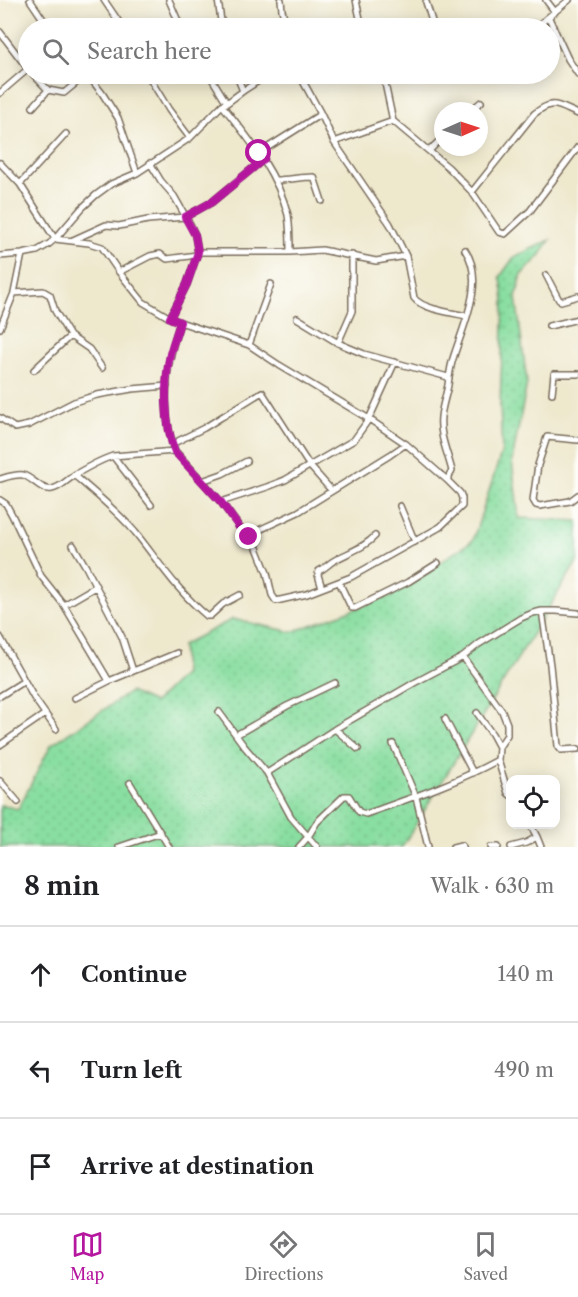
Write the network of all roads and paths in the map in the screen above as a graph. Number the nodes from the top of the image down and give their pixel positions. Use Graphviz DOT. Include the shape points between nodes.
graph roads {
  1 [pos="30,0"];
  2 [pos="104,0"];
  3 [pos="169,0"];
  4 [pos="218,0"];
  5 [pos="281,0"];
  6 [pos="356,0"];
  7 [pos="546,0"];
  8 [pos="569,0"];
  9 [pos="426,2"];
  10 [pos="555,12"];
  11 [pos="42,18"];
  12 [pos="116,18"];
  13 [pos="177,18"];
  14 [pos="221,18"];
  15 [pos="284,18"];
  16 [pos="360,18"];
  17 [pos="431,18"];
  18 [pos="549,18"];
  19 [pos="0,32"];
  20 [pos="560,42"];
  21 [pos="18,55"];
  22 [pos="578,74"];
  23 [pos="18,78"];
  24 [pos="42,84"];
  25 [pos="75,84"];
  26 [pos="95,84"];
  27 [pos="153,84"];
  28 [pos="214,84"];
  29 [pos="241,84"];
  30 [pos="254,84"];
  31 [pos="304,84"];
  32 [pos="385,84"];
  33 [pos="48,90"];
  34 [pos="243,91"];
  35 [pos="0,93"];
  36 [pos="225,104"];
  37 [pos="33,107"];
  38 [pos="321,114"];
  39 [pos="578,114"];
  40 [pos="393,122"];
  41 [pos="66,134"];
  42 [pos="190,138"];
  43 [pos="334,142"];
  44 [pos="434,146"];
  45 [pos="578,147"];
  46 [pos="429,151"];
  47 [pos="259,153"];
  48 [pos="264,159"];
  49 [pos="0,163"];
  50 [pos="150,163"];
  51 [pos="137,173"];
  52 [pos="275,180"];
  53 [pos="20,184"];
  54 [pos="472,192"];
  55 [pos="322,201"];
  56 [pos="185,217"];
  57 [pos="55,239"];
  58 [pos="72,241"];
  59 [pos="465,250"];
  60 [pos="290,252"];
  61 [pos="198,253"];
  62 [pos="22,254"];
  63 [pos="352,255"];
  64 [pos="0,256"];
  65 [pos="406,256"];
  66 [pos="119,272"];
  67 [pos="546,275"];
  68 [pos="272,284"];
  69 [pos="14,292"];
  70 [pos="578,296"];
  71 [pos="467,316"];
  72 [pos="170,318"];
  73 [pos="297,318"];
  74 [pos="578,319"];
  75 [pos="180,322"];
  76 [pos="549,326"];
  77 [pos="0,328"];
  78 [pos="70,336"];
  79 [pos="338,343"];
  80 [pos="249,345"];
  81 [pos="395,362"];
  82 [pos="102,368"];
  83 [pos="34,370"];
  84 [pos="578,374"];
  85 [pos="448,377"];
  86 [pos="167,386"];
  87 [pos="552,393"];
  88 [pos="0,418"];
  89 [pos="369,419"];
  90 [pos="578,440"];
  91 [pos="172,444"];
  92 [pos="406,444"];
  93 [pos="175,452"];
  94 [pos="113,456"];
  95 [pos="247,461"];
  96 [pos="309,465"];
  97 [pos="74,475"];
  98 [pos="0,479"];
  99 [pos="447,480"];
  100 [pos="202,481"];
  101 [pos="332,491"];
  102 [pos="578,495"];
  103 [pos="0,500"];
  104 [pos="221,502"];
  105 [pos="151,505"];
  106 [pos="400,507"];
  107 [pos="375,536"];
  108 [pos="246,537"];
  109 [pos="414,542"];
  110 [pos="73,545"];
  111 [pos="438,563"];
  112 [pos="339,582"];
  113 [pos="95,586"];
  114 [pos="322,588"];
  115 [pos="240,595"];
  116 [pos="64,605"];
  117 [pos="542,612"];
  118 [pos="578,613"];
  119 [pos="0,637"];
  120 [pos="177,653"];
  121 [pos="463,657"];
  122 [pos="133,671"];
  123 [pos="24,681"];
  124 [pos="109,681"];
  125 [pos="335,683"];
  126 [pos="0,696"];
  127 [pos="75,698"];
  128 [pos="219,712"];
  129 [pos="477,713"];
  130 [pos="45,714"];
  131 [pos="445,719"];
  132 [pos="56,729"];
  133 [pos="335,729"];
  134 [pos="236,735"];
  135 [pos="393,744"];
  136 [pos="0,745"];
  137 [pos="499,747"];
  138 [pos="358,749"];
  139 [pos="578,749"];
  140 [pos="498,760"];
  141 [pos="267,773"];
  142 [pos="473,773"];
  143 [pos="0,781"];
  144 [pos="130,783"];
  145 [pos="506,786"];
  146 [pos="416,796"];
  147 [pos="18,802"];
  148 [pos="532,829"];
  149 [pos="160,833"];
  150 [pos="308,837"];
  151 [pos="537,837"];
  152 [pos="119,847"];
  153 [pos="169,847"];
  154 [pos="299,847"];
  155 [pos="317,847"];
  156 [pos="428,847"];
  157 [pos="453,847"];
  158 [pos="463,847"];
  159 [pos="491,847"];
  160 [pos="498,847"];
  161 [pos="510,847"];
  162 [pos="541,847"];
  1 -- 11 [label="street"];
  2 -- 12 [label="street"];
  3 -- 13 [label="street"];
  4 -- 14 [label="street"];
  5 -- 15 [label="street"];
  6 -- 16 [label="street"];
  7 -- 10 [label="street"];
  8 -- 10 [label="street"];
  9 -- 17 [label="street"];
  10 -- 18 [label="street"];
  19 -- 21 [label="street"];
  20 -- 22 [label="street"];
  23 -- 35 [label="street"];
  24 -- 33 [label="street"];
  25 -- 33 [label="street" via="64,93"];
  26 -- 51 [label="street" via="118,118"];
  27 -- 42 [label="street"];
  28 -- 36 [label="street"];
  29 -- 34 [label="street"];
  30 -- 34 [label="street"];
  31 -- 38 [label="street"];
  32 -- 40 [label="street"];
  33 -- 37 [label="street"];
  34 -- 36 [label="street"];
  36 -- 42 [label="street"];
  36 -- 47 [label="street"];
  38 -- 43 [label="street"];
  38 -- 47 [label="street"];
  39 -- 54 [label="street" via="558,105 546,105 534,114"];
  40 -- 43 [label="street"];
  40 -- 46 [label="street"];
  41 -- 53 [label="street"];
  42 -- 50 [label="street"];
  43 -- 65 [label="street" via="385,216"];
  44 -- 46 [label="street"];
  45 -- 54 [label="street" via="530,211 505,234"];
  46 -- 54 [label="street"];
  47 -- 48 [label="street"];
  48 -- 52 [label="street"];
  48 -- 56 [label="street" via="212,202"];
  49 -- 53 [label="street"];
  50 -- 51 [label="street"];
  50 -- 56 [label="street"];
  51 -- 57 [label="street" via="96,195"];
  52 -- 55 [label="street" via="314,177"];
  52 -- 60 [label="street" via="287,214"];
  53 -- 57 [label="street"];
  56 -- 58 [label="street" via="106,225"];
  56 -- 61 [label="street" via="195,235"];
  57 -- 58 [label="street"];
  57 -- 62 [label="street" via="43,248"];
  58 -- 66 [label="street" via="102,247"];
  59 -- 71 [label="street" via="474,277"];
  60 -- 61 [label="street"];
  60 -- 63 [label="street" via="322,250"];
  61 -- 66 [label="street" via="166,260 159,254 150,256"];
  61 -- 72 [label="street"];
  62 -- 64 [label="street"];
  62 -- 69 [label="street"];
  63 -- 65 [label="street" via="376,261"];
  63 -- 79 [label="street" via="352,311"];
  65 -- 71 [label="street" via="416,302"];
  66 -- 72 [label="street" via="143,302"];
  67 -- 70 [label="street" via="559,300"];
  68 -- 80 [label="street"];
  69 -- 77 [label="street"];
  69 -- 78 [label="street" via="47,292"];
  71 -- 85 [label="street"];
  72 -- 75 [label="street"];
  73 -- 79 [label="street"];
  74 -- 76 [label="street"];
  75 -- 80 [label="street"];
  75 -- 86 [label="street" via="170,354"];
  78 -- 82 [label="street" via="89,349"];
  78 -- 83 [label="street"];
  79 -- 81 [label="street"];
  80 -- 89 [label="street"];
  81 -- 85 [label="street"];
  81 -- 89 [label="street"];
  84 -- 87 [label="street" via="554,374"];
  85 -- 99 [label="street" via="440,422 452,471"];
  86 -- 88 [label="street" via="97,395 15,428"];
  86 -- 91 [label="street"];
  89 -- 92 [label="street"];
  89 -- 96 [label="street" via="354,440"];
  90 -- 102 [label="street" via="547,437 532,500 540,506 570,501"];
  91 -- 93 [label="street"];
  91 -- 96 [label="street" via="204,429 262,392"];
  92 -- 99 [label="street"];
  92 -- 101 [label="street"];
  93 -- 94 [label="street"];
  93 -- 100 [label="street"];
  94 -- 97 [label="street"];
  94 -- 105 [label="street"];
  95 -- 100 [label="street"];
  96 -- 101 [label="street"];
  96 -- 104 [label="street" via="276,484"];
  97 -- 98 [label="street" via="50,490 24,476"];
  97 -- 115 [label="street" via="133,530 179,590 207,616"];
  99 -- 109 [label="street" via="460,493 462,506 440,527"];
  100 -- 104 [label="street"];
  101 -- 108 [label="street"];
  103 -- 116 [label="street" via="12,515 41,576"];
  104 -- 108 [label="street"];
  106 -- 109 [label="street"];
  107 -- 114 [label="street" via="319,571"];
  108 -- 114 [label="street" via="255,543 276,601"];
  109 -- 112 [label="street"];
  110 -- 113 [label="street"];
  111 -- 112 [label="street" via="355,608"];
  112 -- 114 [label="street"];
  113 -- 116 [label="street"];
  113 -- 122 [label="street" via="122,637"];
  116 -- 124 [label="street"];
  117 -- 118 [label="street"];
  117 -- 121 [label="street" via="509,625"];
  117 -- 139 [label="street" via="558,746 567,751"];
  119 -- 123 [label="street"];
  120 -- 122 [label="street"];
  121 -- 133 [label="street"];
  121 -- 137 [label="street" via="502,711 507,735"];
  122 -- 124 [label="street"];
  123 -- 126 [label="street"];
  123 -- 130 [label="street"];
  124 -- 127 [label="street"];
  125 -- 134 [label="street"];
  128 -- 134 [label="street"];
  129 -- 137 [label="street"];
  130 -- 132 [label="street"];
  130 -- 136 [label="street"];
  131 -- 142 [label="street"];
  133 -- 138 [label="street"];
  133 -- 141 [label="street"];
  134 -- 141 [label="street"];
  135 -- 146 [label="street"];
  137 -- 140 [label="street"];
  140 -- 142 [label="street"];
  140 -- 145 [label="street"];
  141 -- 150 [label="street" via="291,817"];
  142 -- 146 [label="street"];
  143 -- 147 [label="street"];
  144 -- 149 [label="street"];
  146 -- 150 [label="street" via="366,814 359,812 349,796 344,796"];
  146 -- 156 [label="street"];
  148 -- 151 [label="street"];
  149 -- 152 [label="street"];
  149 -- 153 [label="street"];
  150 -- 154 [label="street"];
  150 -- 155 [label="street"];
  151 -- 161 [label="street"];
  151 -- 162 [label="street"];
  157 -- 158 [label="street"];
  159 -- 160 [label="street"];
}
